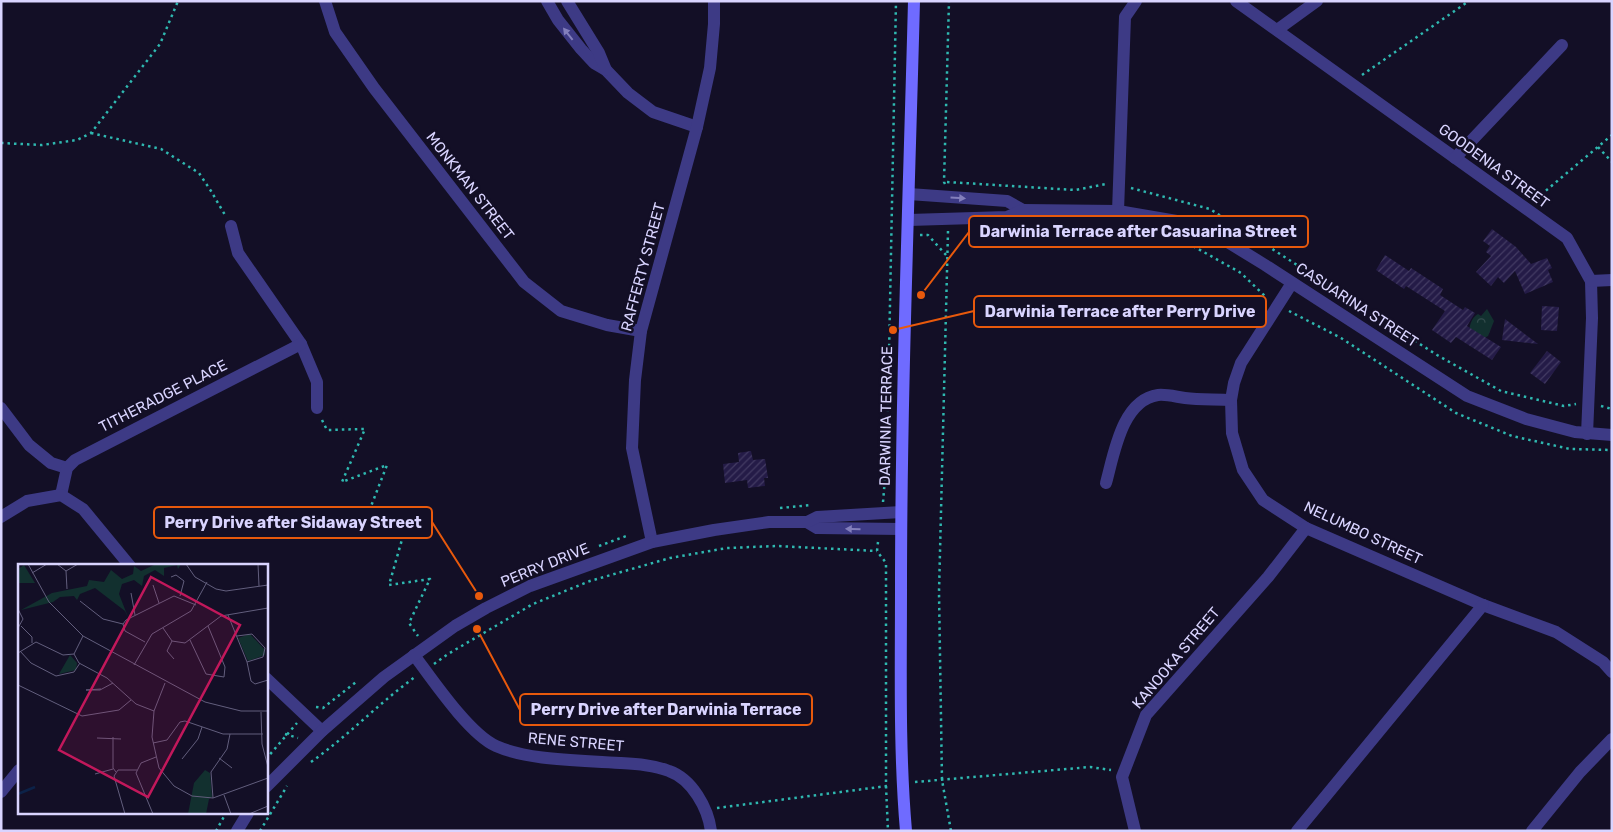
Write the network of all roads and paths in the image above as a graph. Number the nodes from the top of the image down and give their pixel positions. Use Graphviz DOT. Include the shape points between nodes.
graph roads {
  1 [pos="178,1"];
  2 [pos="325,1"];
  3 [pos="547,1"];
  4 [pos="567,1"];
  5 [pos="714,1"];
  6 [pos="914,1"];
  7 [pos="949,1"];
  8 [pos="1136,1"];
  9 [pos="1236,1"];
  10 [pos="1317,1"];
  11 [pos="1468,1"];
  12 [pos="1277,30"];
  13 [pos="1562,44"];
  14 [pos="606,70"];
  15 [pos="1351,83"];
  16 [pos="698,128"];
  17 [pos="91,133"];
  18 [pos="1612,135"];
  19 [pos="1,143"];
  20 [pos="1598,146"];
  21 [pos="1455,158"];
  22 [pos="1612,162"];
  23 [pos="909,194"];
  24 [pos="954,197"];
  25 [pos="1526,209"];
  26 [pos="1023,210"];
  27 [pos="1118,211"];
  28 [pos="953,218"];
  29 [pos="909,220"];
  30 [pos="231,226"];
  31 [pos="892,236"];
  32 [pos="908,236"];
  33 [pos="947,256"];
  34 [pos="1612,280"];
  35 [pos="1591,281"];
  36 [pos="1292,283"];
  37 [pos="641,331"];
  38 [pos="301,344"];
  39 [pos="1231,400"];
  40 [pos="1,408"];
  41 [pos="317,408"];
  42 [pos="1587,434"];
  43 [pos="1612,435"];
  44 [pos="67,468"];
  45 [pos="1106,483"];
  46 [pos="61,495"];
  47 [pos="901,512"];
  48 [pos="1,517"];
  49 [pos="808,522"];
  50 [pos="1306,528"];
  51 [pos="901,529"];
  52 [pos="652,542"];
  53 [pos="877,551"];
  54 [pos="128,564"];
  55 [pos="1483,605"];
  56 [pos="413,629"];
  57 [pos="414,655"];
  58 [pos="425,670"];
  59 [pos="1612,672"];
  60 [pos="268,680"];
  61 [pos="322,731"];
  62 [pos="1612,738"];
  63 [pos="307,765"];
  64 [pos="18,771"];
  65 [pos="1125,772"];
  66 [pos="942,780"];
  67 [pos="289,782"];
  68 [pos="902,784"];
  69 [pos="268,785"];
  70 [pos="1,792"];
  71 [pos="704,810"];
  72 [pos="225,814"];
  73 [pos="247,814"];
  74 [pos="216,831"];
  75 [pos="237,831"];
  76 [pos="260,831"];
  77 [pos="711,831"];
  78 [pos="906,831"];
  79 [pos="951,831"];
  80 [pos="1135,831"];
  81 [pos="1297,831"];
  82 [pos="1532,831"];
  1 -- 17 [label="path" via="160,44"];
  2 -- 37 [label="street, MONKMAN STREET" via="335,32 374,88 524,282 560,311"];
  14 -- 3 [label="street, one-way" via="581,49"];
  4 -- 14 [label="street"];
  5 -- 16 [label="street, RAFFERTY STREET" via="710,68"];
  6 -- 23 [label="main road, DARWINIA TERRACE"];
  7 -- 24 [label="path" via="944,182"];
  8 -- 27 [label="street" via="1125,17"];
  9 -- 12 [label="street, GOODENIA STREET"];
  10 -- 12 [label="street"];
  11 -- 15 [label="path"];
  12 -- 15 [label="street, GOODENIA STREET"];
  13 -- 21 [label="street"];
  14 -- 16 [label="street" via="653,112"];
  15 -- 21 [label="street, GOODENIA STREET"];
  16 -- 37 [label="street, RAFFERTY STREET"];
  17 -- 19 [label="path" via="77,140 42,145"];
  17 -- 30 [label="path" via="161,149 199,173"];
  18 -- 20 [label="path"];
  20 -- 22 [label="path"];
  20 -- 25 [label="path"];
  21 -- 25 [label="street, GOODENIA STREET"];
  23 -- 24 [label="street, CASUARINA STREET"];
  23 -- 29 [label="main road, DARWINIA TERRACE"];
  24 -- 26 [label="street, CASUARINA STREET, one-way" via="1007,201"];
  25 -- 35 [label="street, GOODENIA STREET" via="1567,238"];
  26 -- 27 [label="street, CASUARINA STREET"];
  26 -- 28 [label="street, CASUARINA STREET" via="1006,217"];
  27 -- 36 [label="street, CASUARINA STREET" via="1200,225"];
  28 -- 29 [label="street, CASUARINA STREET"];
  28 -- 33 [label="path" via="947,232"];
  29 -- 32 [label="main road, DARWINIA TERRACE"];
  30 -- 38 [label="street" via="238,253"];
  31 -- 32 [label="path"];
  32 -- 33 [label="path" via="928,235"];
  32 -- 47 [label="main road, DARWINIA TERRACE"];
  33 -- 66 [label="path" via="939,592"];
  34 -- 35 [label="street"];
  35 -- 42 [label="street, GOODENIA STREET"];
  36 -- 39 [label="street, NELUMBO STREET" via="1241,363"];
  36 -- 42 [label="street, CASUARINA STREET" via="1467,396 1526,419"];
  37 -- 52 [label="street, RAFFERTY STREET" via="634,380 632,448"];
  38 -- 41 [label="street" via="317,382"];
  38 -- 44 [label="street, TITHERADGE PLACE" via="75,460"];
  39 -- 45 [label="street" via="1159,395 1142,401 1129,415 1118,440"];
  39 -- 50 [label="street, NELUMBO STREET" via="1232,433 1243,470 1263,500"];
  40 -- 44 [label="street" via="28,445 51,463"];
  41 -- 56 [label="path" via="327,430 365,429 342,482 387,465 363,527 408,522 389,585 430,579 409,623"];
  42 -- 43 [label="street, CASUARINA STREET"];
  44 -- 46 [label="street"];
  46 -- 48 [label="street" via="27,501"];
  46 -- 54 [label="street" via="83,509"];
  47 -- 49 [label="street, PERRY DRIVE" via="816,517"];
  47 -- 51 [label="main road, DARWINIA TERRACE"];
  51 -- 49 [label="street, PERRY DRIVE, one-way" via="817,528"];
  49 -- 52 [label="street, PERRY DRIVE" via="769,522"];
  50 -- 55 [label="street, NELUMBO STREET"];
  50 -- 65 [label="street, KANOOKA STREET" via="1268,577 1146,715"];
  51 -- 68 [label="main road, DARWINIA TERRACE"];
  52 -- 57 [label="street, PERRY DRIVE" via="530,586 455,626"];
  53 -- 58 [label="path" via="777,546 727,548 670,558 590,581 533,604"];
  55 -- 59 [label="street, NELUMBO STREET" via="1556,632 1603,662"];
  55 -- 81 [label="street"];
  57 -- 58 [label="street, RENE STREET"];
  57 -- 61 [label="street, PERRY DRIVE"];
  58 -- 63 [label="path" via="393,692"];
  58 -- 71 [label="street, RENE STREET" via="470,726 494,745 526,755 639,764 670,771 690,786"];
  60 -- 61 [label="street"];
  61 -- 69 [label="street, PERRY DRIVE"];
  62 -- 82 [label="street"];
  64 -- 70 [label="street"];
  65 -- 66 [label="path" via="1090,767"];
  65 -- 80 [label="street, KANOOKA STREET" via="1122,777"];
  66 -- 68 [label="path"];
  66 -- 79 [label="path"];
  67 -- 76 [label="path"];
  68 -- 71 [label="path"];
  68 -- 78 [label="main road, DARWINIA TERRACE"];
  71 -- 77 [label="street, RENE STREET"];
  72 -- 74 [label="path"];
  73 -- 75 [label="street"];
}
